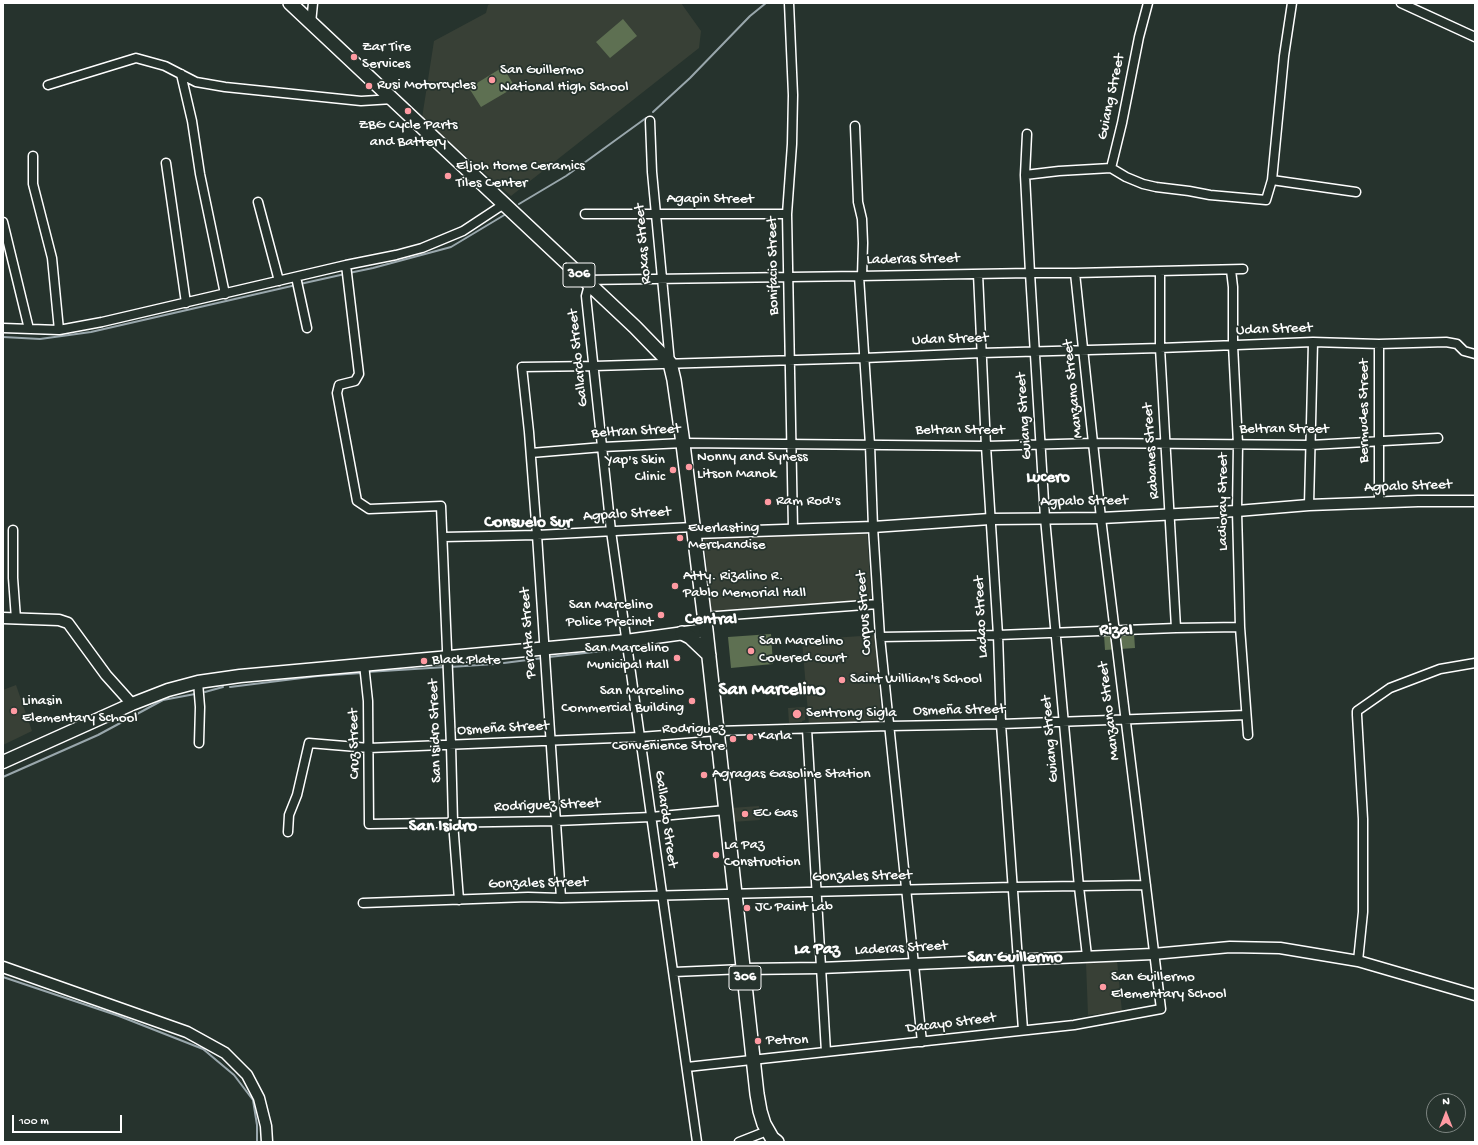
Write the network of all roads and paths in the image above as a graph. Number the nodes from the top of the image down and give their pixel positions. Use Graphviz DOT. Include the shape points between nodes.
graph roads {
  1 [pos="290,3"];
  2 [pos="313,3"];
  3 [pos="789,3"];
  4 [pos="1148,3"];
  5 [pos="1292,3"];
  6 [pos="1401,3"];
  7 [pos="311,23"];
  8 [pos="1475,38"];
  9 [pos="181,74"];
  10 [pos="48,85"];
  11 [pos="393,99"];
  12 [pos="650,121"];
  13 [pos="855,126"];
  14 [pos="1027,134"];
  15 [pos="33,156"];
  16 [pos="166,163"];
  17 [pos="1111,168"];
  18 [pos="1025,175"];
  19 [pos="1272,180"];
  20 [pos="1356,192"];
  21 [pos="258,202"];
  22 [pos="504,204"];
  23 [pos="585,214"];
  24 [pos="787,214"];
  25 [pos="656,215"];
  26 [pos="3,222"];
  27 [pos="1243,269"];
  28 [pos="347,270"];
  29 [pos="1231,270"];
  30 [pos="1160,272"];
  31 [pos="1030,273"];
  32 [pos="1075,273"];
  33 [pos="978,274"];
  34 [pos="861,276"];
  35 [pos="789,277"];
  36 [pos="662,278"];
  37 [pos="279,281"];
  38 [pos="297,282"];
  39 [pos="587,282"];
  40 [pos="225,294"];
  41 [pos="186,303"];
  42 [pos="3,328"];
  43 [pos="307,328"];
  44 [pos="29,329"];
  45 [pos="59,330"];
  46 [pos="1313,342"];
  47 [pos="1379,344"];
  48 [pos="1233,345"];
  49 [pos="1160,348"];
  50 [pos="1084,350"];
  51 [pos="1035,351"];
  52 [pos="981,353"];
  53 [pos="1475,354"];
  54 [pos="864,358"];
  55 [pos="790,360"];
  56 [pos="670,363"];
  57 [pos="594,366"];
  58 [pos="522,367"];
  59 [pos="1438,438"];
  60 [pos="1378,441"];
  61 [pos="683,443"];
  62 [pos="1094,443"];
  63 [pos="1166,443"];
  64 [pos="792,444"];
  65 [pos="1040,444"];
  66 [pos="1238,444"];
  67 [pos="870,445"];
  68 [pos="1311,445"];
  69 [pos="986,446"];
  70 [pos="603,447"];
  71 [pos="531,453"];
  72 [pos="1475,501"];
  73 [pos="1379,502"];
  74 [pos="1308,505"];
  75 [pos="1237,511"];
  76 [pos="1170,514"];
  77 [pos="1045,518"];
  78 [pos="1101,518"];
  79 [pos="990,519"];
  80 [pos="873,527"];
  81 [pos="793,529"];
  82 [pos="13,530"];
  83 [pos="694,530"];
  84 [pos="611,531"];
  85 [pos="537,535"];
  86 [pos="443,537"];
  87 [pos="878,604"];
  88 [pos="704,617"];
  89 [pos="3,618"];
  90 [pos="16,619"];
  91 [pos="1240,627"];
  92 [pos="1176,628"];
  93 [pos="706,630"];
  94 [pos="1114,630"];
  95 [pos="1055,633"];
  96 [pos="682,634"];
  97 [pos="998,635"];
  98 [pos="880,637"];
  99 [pos="626,641"];
  100 [pos="544,648"];
  101 [pos="709,655"];
  102 [pos="448,658"];
  103 [pos="1475,663"];
  104 [pos="364,664"];
  105 [pos="198,682"];
  106 [pos="132,704"];
  107 [pos="1246,715"];
  108 [pos="1125,720"];
  109 [pos="1064,722"];
  110 [pos="1001,724"];
  111 [pos="890,726"];
  112 [pos="807,729"];
  113 [pos="717,731"];
  114 [pos="1248,734"];
  115 [pos="640,737"];
  116 [pos="551,741"];
  117 [pos="199,743"];
  118 [pos="451,745"];
  119 [pos="369,748"];
  120 [pos="3,762"];
  121 [pos="726,810"];
  122 [pos="651,817"];
  123 [pos="556,821"];
  124 [pos="453,822"];
  125 [pos="369,824"];
  126 [pos="288,832"];
  127 [pos="1146,886"];
  128 [pos="1013,887"];
  129 [pos="1079,887"];
  130 [pos="907,890"];
  131 [pos="736,893"];
  132 [pos="816,893"];
  133 [pos="662,896"];
  134 [pos="561,898"];
  135 [pos="459,900"];
  136 [pos="363,903"];
  137 [pos="1153,954"];
  138 [pos="1087,956"];
  139 [pos="1017,959"];
  140 [pos="1358,961"];
  141 [pos="914,963"];
  142 [pos="3,967"];
  143 [pos="820,968"];
  144 [pos="744,969"];
  145 [pos="674,972"];
  146 [pos="1475,995"];
  147 [pos="1023,1030"];
  148 [pos="922,1042"];
  149 [pos="826,1052"];
  150 [pos="753,1059"];
  151 [pos="687,1067"];
  152 [pos="767,1131"];
  153 [pos="267,1142"];
  154 [pos="697,1142"];
  155 [pos="739,1142"];
  156 [pos="777,1142"];
  1 -- 7 [label="main road, 306"];
  2 -- 7 [label="street"];
  3 -- 24 [label="street, Bonifacio Street" via="793,95"];
  4 -- 17 [label="street, Guiang Street"];
  5 -- 19 [label="street"];
  6 -- 8 [label="street"];
  7 -- 11 [label="main road, 306"];
  9 -- 10 [label="street" via="165,66 136,58"];
  9 -- 11 [label="street" via="196,82 225,87 361,101"];
  9 -- 40 [label="street"];
  11 -- 22 [label="main road, 306"];
  12 -- 25 [label="street, Roxas Street"];
  13 -- 34 [label="street, Corpus Street" via="858,202 863,243"];
  14 -- 18 [label="street, Guiang Street"];
  15 -- 45 [label="street" via="33,184 52,258"];
  16 -- 41 [label="street"];
  17 -- 18 [label="street"];
  17 -- 19 [label="street" via="1143,184 1250,199 1266,200"];
  18 -- 31 [label="street, Guiang Street"];
  19 -- 20 [label="street"];
  21 -- 37 [label="street"];
  22 -- 28 [label="street" via="463,231 422,248"];
  22 -- 39 [label="main road, 306"];
  23 -- 25 [label="street, Agapin Street"];
  24 -- 25 [label="street, Agapin Street"];
  24 -- 35 [label="street, Bonifacio Street"];
  25 -- 36 [label="street, Roxas Street"];
  26 -- 44 [label="street"];
  27 -- 29 [label="street, Laderas Street"];
  28 -- 38 [label="street"];
  28 -- 86 [label="street, San Isidro Street" via="359,374 355,381 339,384 337,393 357,501 370,509 441,506"];
  29 -- 30 [label="street, Laderas Street"];
  29 -- 48 [label="street, Ladioray Street"];
  30 -- 32 [label="street, Laderas Street"];
  30 -- 49 [label="street, Rabanes Street"];
  31 -- 32 [label="street, Laderas Street"];
  31 -- 33 [label="street, Laderas Street"];
  31 -- 51 [label="street, Guiang Street"];
  32 -- 50 [label="street, Manzano Street"];
  33 -- 34 [label="street, Laderas Street"];
  33 -- 52 [label="street, Ladao Street"];
  34 -- 35 [label="street, Laderas Street"];
  34 -- 54 [label="street, Corpus Street"];
  35 -- 36 [label="street, Laderas Street"];
  35 -- 55 [label="street, Bonifacio Street"];
  36 -- 39 [label="street, Laderas Street"];
  36 -- 56 [label="street, Roxas Street"];
  37 -- 38 [label="street"];
  37 -- 40 [label="street"];
  38 -- 43 [label="street"];
  39 -- 56 [label="main road, 306"];
  39 -- 57 [label="street, Gallardo Street" via="586,296"];
  40 -- 41 [label="street"];
  41 -- 45 [label="street"];
  42 -- 44 [label="street"];
  44 -- 45 [label="street"];
  46 -- 47 [label="street, Udan Street"];
  46 -- 48 [label="street, Udan Street"];
  46 -- 68 [label="street"];
  47 -- 53 [label="street, Udan Street" via="1446,342 1457,344 1464,351"];
  47 -- 60 [label="street, Bermudes Street"];
  48 -- 49 [label="street, Udan Street"];
  48 -- 66 [label="street, Ladioray Street"];
  49 -- 50 [label="street, Udan Street"];
  49 -- 63 [label="street, Rabanes Street"];
  50 -- 51 [label="street, Udan Street"];
  50 -- 62 [label="street, Manzano Street"];
  51 -- 52 [label="street, Udan Street"];
  51 -- 65 [label="street, Guiang Street"];
  52 -- 54 [label="street, Udan Street"];
  52 -- 69 [label="street, Ladao Street"];
  54 -- 55 [label="street, Udan Street"];
  54 -- 67 [label="street, Corpus Street"];
  55 -- 56 [label="street, Udan Street"];
  55 -- 64 [label="street, Bonifacio Street"];
  56 -- 57 [label="street, Udan Street"];
  56 -- 61 [label="main road, 306"];
  57 -- 58 [label="street, Udan Street"];
  57 -- 70 [label="street, Gallardo Street"];
  58 -- 71 [label="street, Peralta Street"];
  59 -- 60 [label="street, Beltran Street"];
  60 -- 68 [label="street, Beltran Street"];
  60 -- 73 [label="street, Bermudes Street"];
  61 -- 64 [label="street, Beltran Street"];
  61 -- 70 [label="street, Beltran Street"];
  61 -- 83 [label="main road, 306"];
  62 -- 63 [label="street, Beltran Street"];
  62 -- 65 [label="street, Beltran Street"];
  62 -- 78 [label="street, Manzano Street"];
  63 -- 66 [label="street, Beltran Street"];
  63 -- 76 [label="street, Rabanes Street"];
  64 -- 67 [label="street, Beltran Street"];
  64 -- 81 [label="street, Bonifacio Street"];
  65 -- 69 [label="street, Beltran Street"];
  65 -- 77 [label="street, Guiang Street"];
  66 -- 68 [label="street, Beltran Street"];
  66 -- 75 [label="street, Ladioray Street"];
  67 -- 69 [label="street, Beltran Street"];
  67 -- 80 [label="street, Corpus Street"];
  68 -- 74 [label="street"];
  69 -- 79 [label="street, Ladao Street"];
  70 -- 71 [label="street, Beltran Street"];
  70 -- 84 [label="street, Gallardo Street"];
  71 -- 85 [label="street, Peralta Street"];
  72 -- 73 [label="street, Agpalo Street"];
  73 -- 74 [label="street, Agpalo Street"];
  74 -- 75 [label="street, Agpalo Street"];
  75 -- 76 [label="street, Agpalo Street"];
  75 -- 91 [label="street, Ladioray Street"];
  76 -- 78 [label="street, Agpalo Street"];
  76 -- 92 [label="street, Rabanes Street"];
  77 -- 78 [label="street, Agpalo Street"];
  77 -- 79 [label="street, Agpalo Street"];
  77 -- 95 [label="street, Guiang Street"];
  78 -- 94 [label="street, Manzano Street"];
  79 -- 80 [label="street, Agpalo Street"];
  79 -- 97 [label="street, Ladao Street"];
  80 -- 81 [label="street, Agpalo Street"];
  80 -- 87 [label="street, Corpus Street"];
  81 -- 83 [label="street, Agpalo Street"];
  82 -- 90 [label="street"];
  83 -- 84 [label="street, Agpalo Street"];
  83 -- 88 [label="main road, 306"];
  84 -- 85 [label="street, Agpalo Street"];
  84 -- 99 [label="street, Gallardo Street"];
  85 -- 86 [label="street, Agpalo Street"];
  85 -- 100 [label="street, Peralta Street"];
  86 -- 102 [label="street, San Isidro Street"];
  87 -- 88 [label="street"];
  87 -- 98 [label="street, Corpus Street"];
  88 -- 93 [label="main road, 306"];
  89 -- 90 [label="street"];
  90 -- 106 [label="street" via="59,620 68,624 106,675"];
  91 -- 92 [label="street"];
  91 -- 107 [label="street, Ladioray Street"];
  92 -- 94 [label="street"];
  93 -- 96 [label="main road"];
  93 -- 101 [label="main road, 306"];
  94 -- 95 [label="street"];
  94 -- 108 [label="street, Manzano Street"];
  95 -- 97 [label="street"];
  95 -- 109 [label="street, Guiang Street"];
  96 -- 99 [label="main road"];
  96 -- 101 [label="main road" via="690,637"];
  97 -- 98 [label="street"];
  97 -- 110 [label="street, Ladao Street"];
  98 -- 111 [label="street, Corpus Street"];
  99 -- 100 [label="main road"];
  99 -- 115 [label="street, Gallardo Street"];
  100 -- 102 [label="main road"];
  100 -- 116 [label="street, Peralta Street"];
  101 -- 113 [label="main road, 306"];
  102 -- 104 [label="main road"];
  102 -- 118 [label="street, San Isidro Street"];
  103 -- 140 [label="street" via="1440,669 1390,688 1356,715 1363,819 1363,912"];
  104 -- 105 [label="main road"];
  104 -- 119 [label="street, Cruz Street"];
  105 -- 106 [label="main road"];
  105 -- 117 [label="street"];
  106 -- 120 [label="main road"];
  107 -- 108 [label="street, Osmeña Street"];
  107 -- 114 [label="street, Ladioray Street"];
  108 -- 109 [label="street, Osmeña Street"];
  108 -- 127 [label="street, Manzano Street"];
  109 -- 110 [label="street, Osmeña Street"];
  109 -- 129 [label="street, Guiang Street"];
  110 -- 111 [label="street, Osmeña Street"];
  110 -- 128 [label="street, Ladao Street"];
  111 -- 112 [label="street, Osmeña Street"];
  111 -- 130 [label="street, Corpus Street"];
  112 -- 113 [label="street, Osmeña Street"];
  112 -- 132 [label="street"];
  113 -- 115 [label="street, Osmeña Street"];
  113 -- 121 [label="main road, 306"];
  115 -- 116 [label="street, Osmeña Street"];
  115 -- 122 [label="street, Gallardo Street"];
  116 -- 118 [label="street, Osmeña Street"];
  116 -- 123 [label="street, Peralta Street"];
  118 -- 119 [label="street, Osmeña Street"];
  118 -- 124 [label="street, San Isidro Street"];
  119 -- 125 [label="street, Cruz Street"];
  119 -- 126 [label="street, Osmeña Street" via="309,743 297,795 289,815"];
  121 -- 122 [label="street, Rodriguez Street"];
  121 -- 131 [label="main road, 306"];
  122 -- 123 [label="street, Rodriguez Street"];
  122 -- 133 [label="street, Gallardo Street"];
  123 -- 124 [label="street, Rodriguez Street"];
  123 -- 134 [label="street, Peralta Street"];
  124 -- 125 [label="street, Rodriguez Street"];
  124 -- 135 [label="street, San Isidro Street"];
  127 -- 129 [label="street, Gonzales Street"];
  127 -- 137 [label="street, Manzano Street"];
  128 -- 129 [label="street, Gonzales Street"];
  128 -- 130 [label="street, Gonzales Street"];
  128 -- 139 [label="street, Ladao Street"];
  129 -- 138 [label="street, Guiang Street"];
  130 -- 132 [label="street, Gonzales Street"];
  130 -- 141 [label="street, Corpus Street"];
  131 -- 132 [label="street, Gonzales Street"];
  131 -- 133 [label="street, Gonzales Street"];
  131 -- 144 [label="main road, 306"];
  132 -- 143 [label="street"];
  133 -- 134 [label="street, Gonzales Street"];
  133 -- 145 [label="street, Gallardo Street"];
  134 -- 135 [label="street, Gonzales Street"];
  135 -- 136 [label="street, Gonzales Street"];
  137 -- 138 [label="street, Laderas Street"];
  137 -- 140 [label="street, Laderas Street" via="1230,947 1280,948"];
  137 -- 147 [label="street, Dacayo Street" via="1161,1009 1074,1025"];
  138 -- 139 [label="street, Laderas Street"];
  139 -- 141 [label="street, Laderas Street"];
  139 -- 147 [label="street, Ladao Street"];
  140 -- 146 [label="street, Laderas Street"];
  141 -- 143 [label="street, Laderas Street"];
  141 -- 148 [label="street, Corpus Street"];
  142 -- 153 [label="street" via="187,1032 225,1053 247,1075 259,1098"];
  143 -- 144 [label="street, Laderas Street"];
  143 -- 149 [label="street"];
  144 -- 145 [label="street, Laderas Street"];
  144 -- 150 [label="main road, 306"];
  145 -- 151 [label="street, Gallardo Street"];
  147 -- 148 [label="street, Dacayo Street"];
  148 -- 149 [label="street, Dacayo Street"];
  149 -- 150 [label="street, Dacayo Street"];
  150 -- 151 [label="street, Dacayo Street"];
  150 -- 152 [label="main road, 306" via="760,1111"];
  151 -- 154 [label="street, Gallardo Street"];
  152 -- 155 [label="street"];
  152 -- 156 [label="main road, 306"];
}
